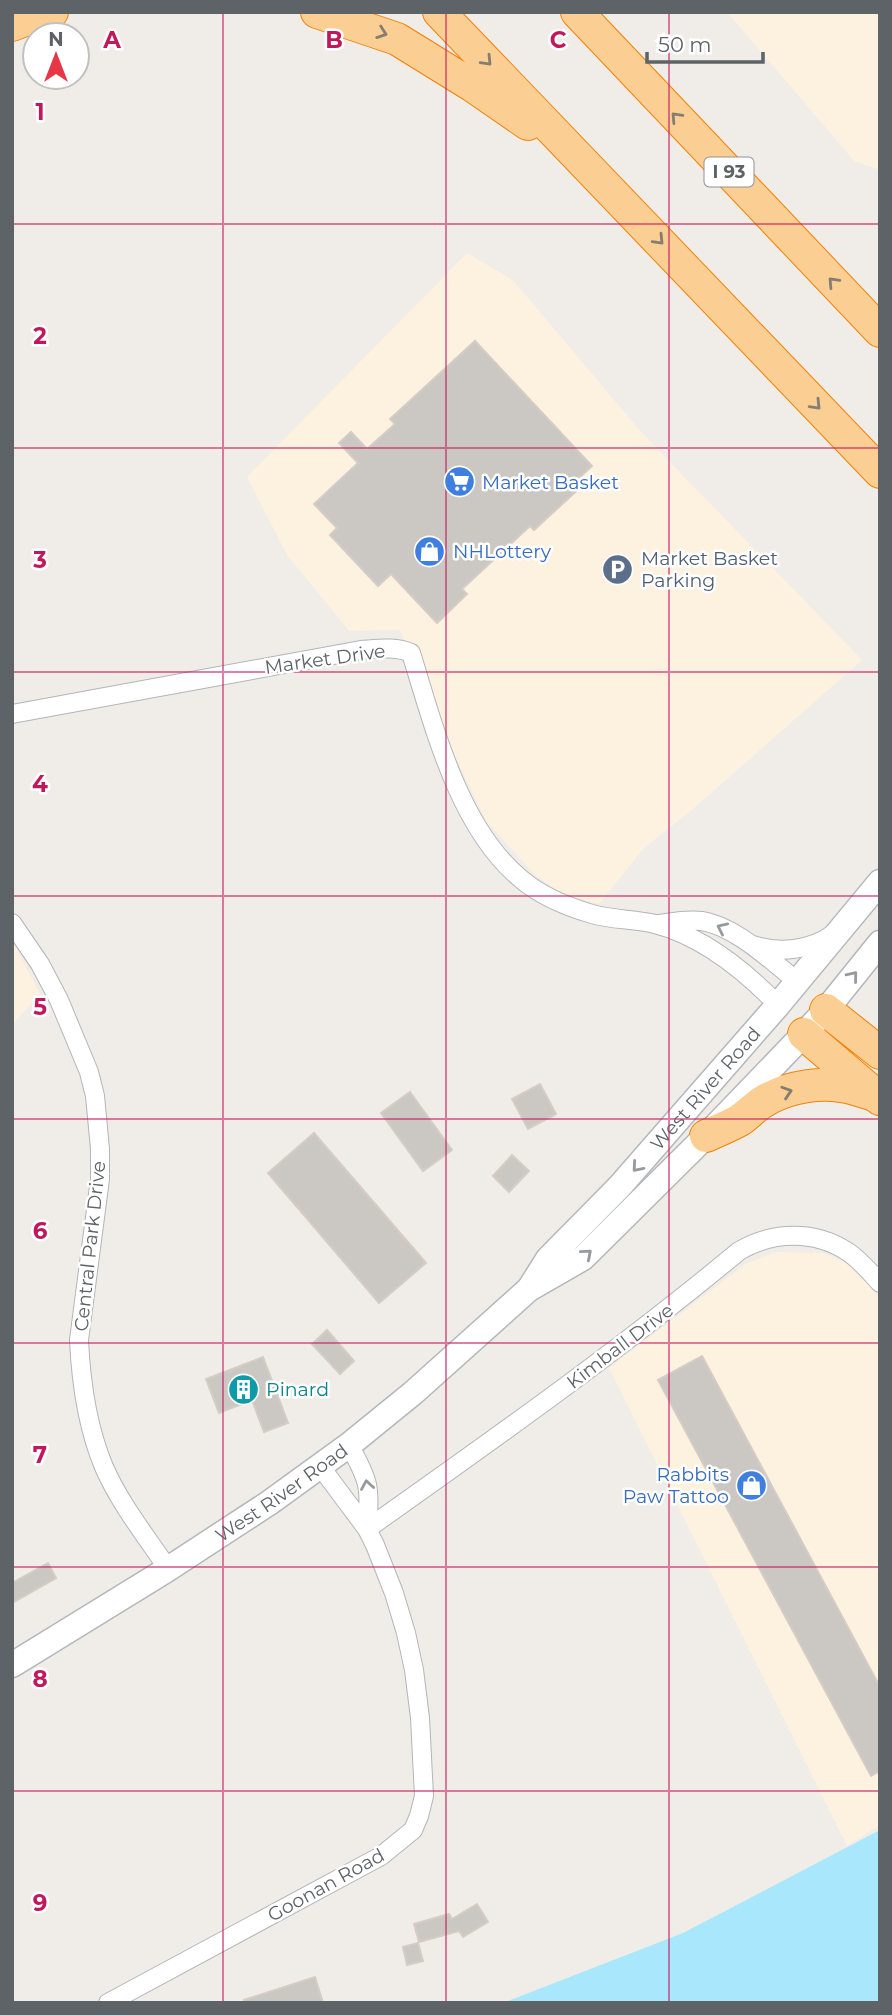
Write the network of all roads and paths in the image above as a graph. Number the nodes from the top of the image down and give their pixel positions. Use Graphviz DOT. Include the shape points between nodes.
graph roads {
  1 [pos="52,12"];
  2 [pos="317,12"];
  3 [pos="439,12"];
  4 [pos="577,12"];
  5 [pos="12,25"];
  6 [pos="612,191"];
  7 [pos="880,331"];
  8 [pos="880,472"];
  9 [pos="12,714"];
  10 [pos="880,882"];
  11 [pos="12,923"];
  12 [pos="655,924"];
  13 [pos="844,925"];
  14 [pos="747,943"];
  15 [pos="880,943"];
  16 [pos="797,981"];
  17 [pos="778,1005"];
  18 [pos="826,1010"];
  19 [pos="804,1034"];
  20 [pos="880,1053"];
  21 [pos="878,1097"];
  22 [pos="706,1136"];
  23 [pos="880,1283"];
  24 [pos="529,1289"];
  25 [pos="349,1445"];
  26 [pos="320,1466"];
  27 [pos="367,1529"];
  28 [pos="167,1569"];
  29 [pos="12,1665"];
  30 [pos="108,2003"];
  1 -- 5 [label="highway"];
  2 -- 6 [label="highway, one-way" via="397,38 515,114"];
  3 -- 6 [label="highway, one-way"];
  7 -- 4 [label="highway, I 93, one-way"];
  6 -- 8 [label="highway, one-way"];
  9 -- 12 [label="street, Market Drive" via="361,650 411,653 458,789 485,838 514,873 536,890 574,908"];
  10 -- 13 [label="main road, West River Road"];
  11 -- 28 [label="street, Central Park Drive" via="59,1000 95,1096 100,1180 79,1340 88,1416 105,1469"];
  14 -- 12 [label="street, Market Drive, one-way" via="705,922"];
  12 -- 17 [label="street, Market Drive" via="716,953"];
  13 -- 14 [label="street, Market Drive" via="804,947 770,949"];
  13 -- 16 [label="main road, West River Road"];
  14 -- 16 [label="street, Market Drive"];
  18 -- 15 [label="main road, West River Road, one-way"];
  16 -- 17 [label="main road, West River Road"];
  16 -- 18 [label="main road"];
  17 -- 19 [label="main road"];
  17 -- 24 [label="main road, West River Road, one-way" via="620,1186 548,1259"];
  18 -- 19 [label="main road, West River Road"];
  18 -- 20 [label="highway"];
  19 -- 21 [label="highway"];
  19 -- 22 [label="main road, West River Road"];
  22 -- 21 [label="highway, one-way" via="740,1120 762,1102 800,1088 846,1086"];
  24 -- 22 [label="main road, West River Road, one-way" via="583,1258"];
  23 -- 27 [label="street, Kimball Drive" via="851,1254 822,1240 777,1236 751,1244 618,1349"];
  24 -- 25 [label="main road, West River Road"];
  25 -- 26 [label="main road, West River Road"];
  27 -- 25 [label="street, Goonan Road, one-way" via="365,1474"];
  26 -- 27 [label="street, Goonan Road"];
  26 -- 28 [label="main road, West River Road"];
  27 -- 30 [label="street, Goonan Road" via="394,1593 414,1670 424,1796 413,1830 381,1857"];
  28 -- 29 [label="main road, West River Road"];
}
